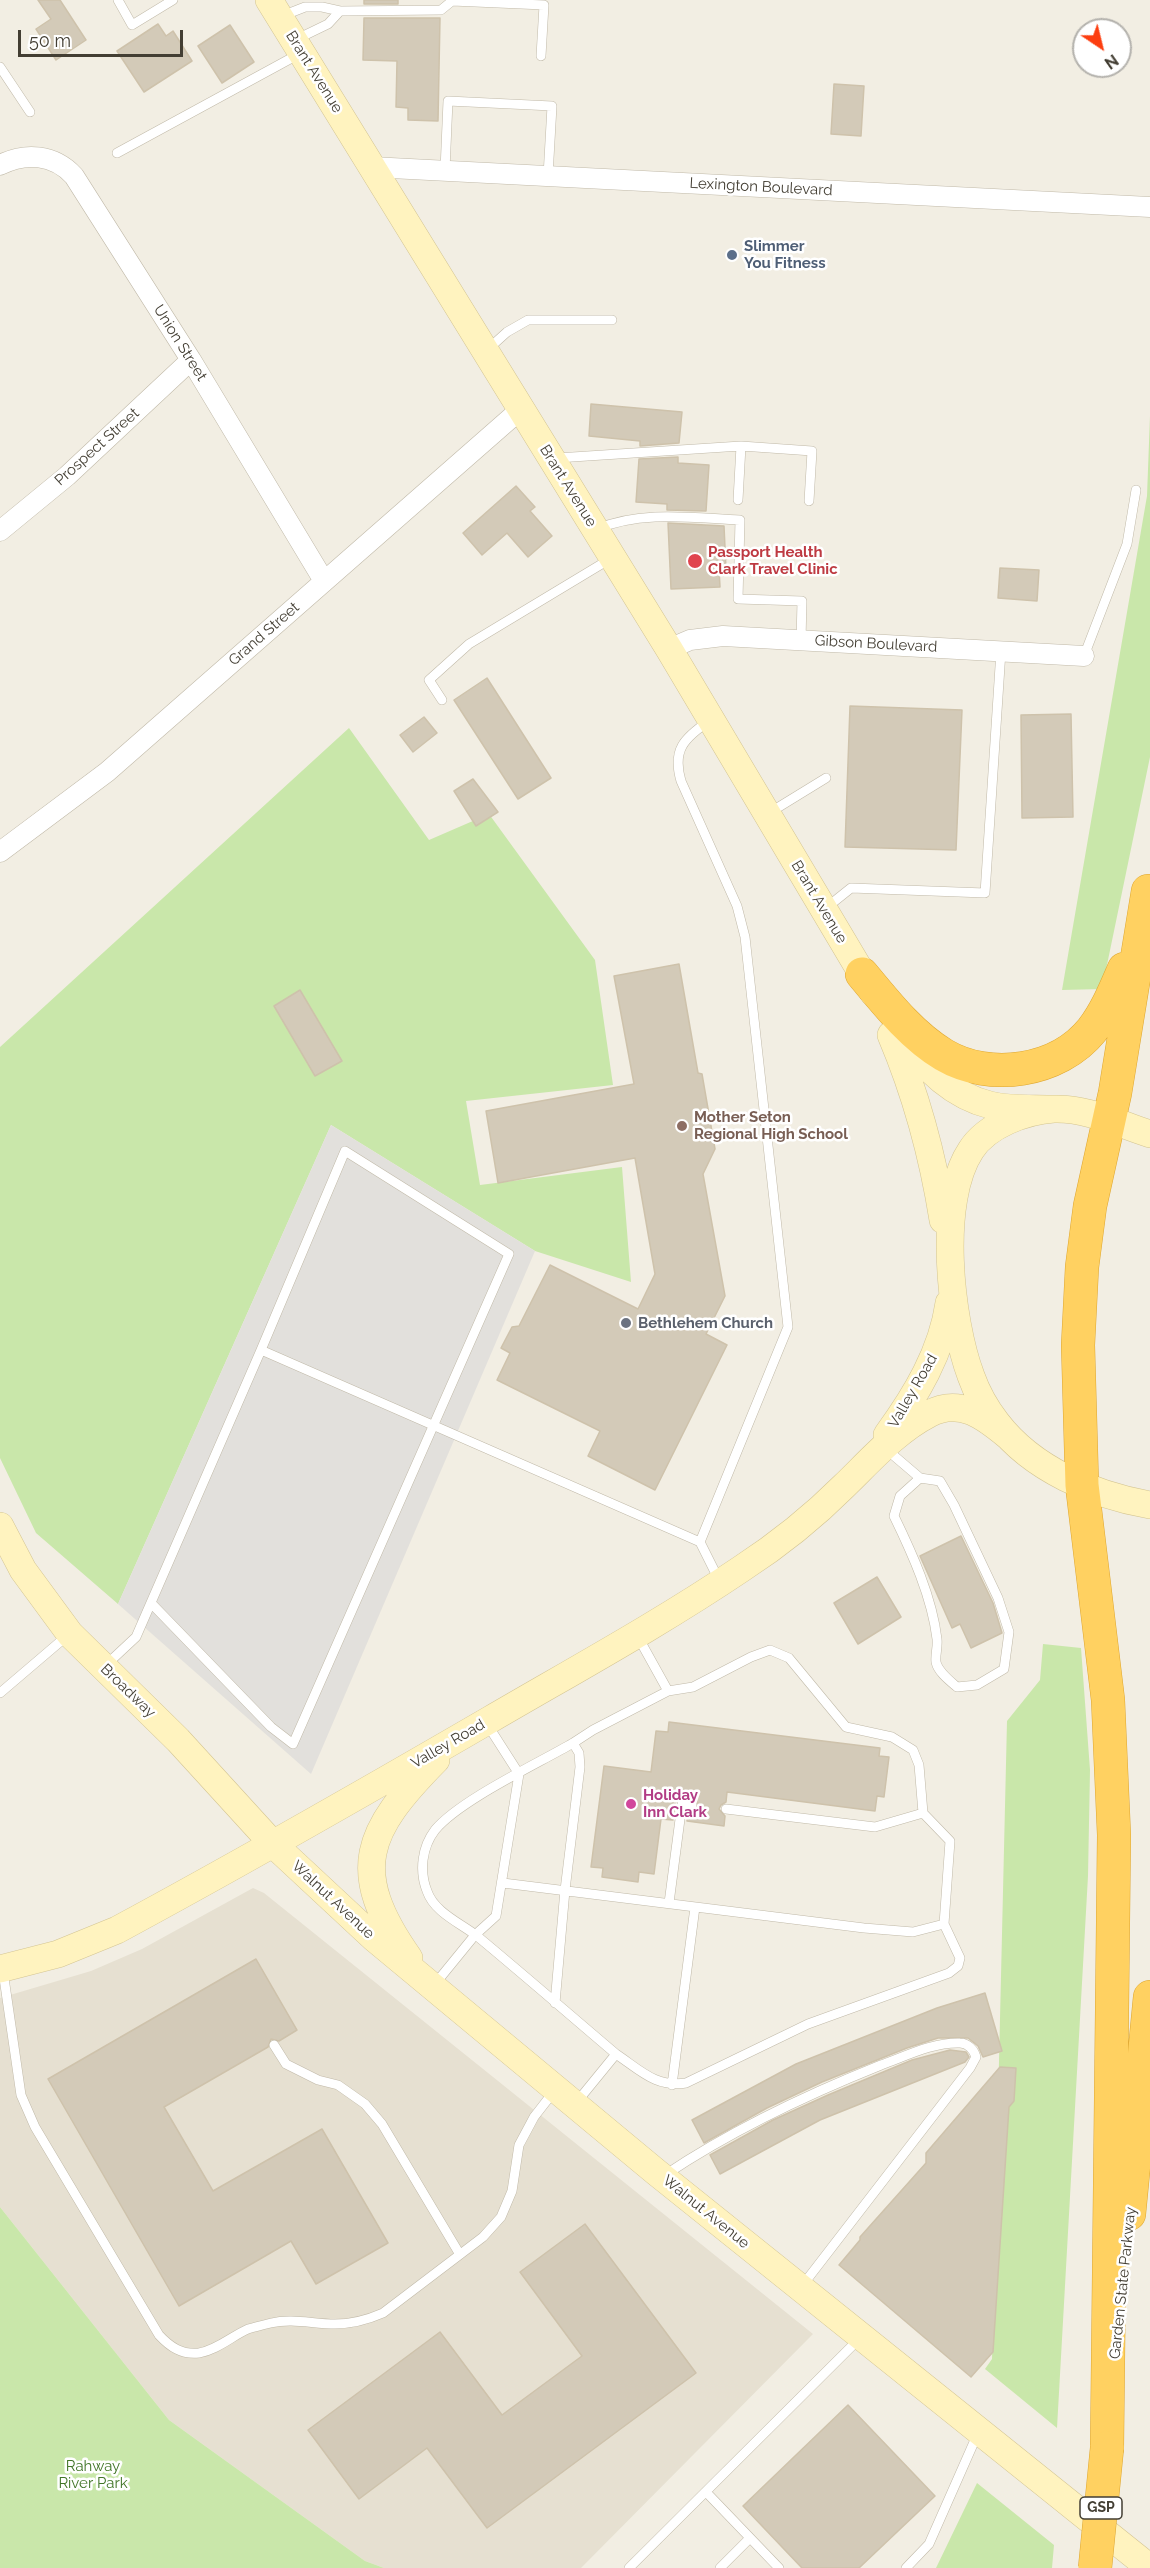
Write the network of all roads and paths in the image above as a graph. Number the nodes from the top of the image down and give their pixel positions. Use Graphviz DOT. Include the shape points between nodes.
graph roads {
  1 [pos="118,0"];
  2 [pos="173,0"];
  3 [pos="274,8"];
  4 [pos="340,11"];
  5 [pos="298,46"];
  6 [pos="541,56"];
  7 [pos="0,67"];
  8 [pos="30,112"];
  9 [pos="117,153"];
  10 [pos="0,165"];
  11 [pos="371,167"];
  12 [pos="445,170"];
  13 [pos="548,176"];
  14 [pos="1150,207"];
  15 [pos="612,320"];
  16 [pos="485,351"];
  17 [pos="191,360"];
  18 [pos="521,409"];
  19 [pos="741,446"];
  20 [pos="551,459"];
  21 [pos="1136,490"];
  22 [pos="738,500"];
  23 [pos="809,501"];
  24 [pos="595,530"];
  25 [pos="0,531"];
  26 [pos="612,558"];
  27 [pos="324,581"];
  28 [pos="801,640"];
  29 [pos="669,649"];
  30 [pos="1001,651"];
  31 [pos="1084,656"];
  32 [pos="442,700"];
  33 [pos="711,720"];
  34 [pos="826,778"];
  35 [pos="767,814"];
  36 [pos="0,852"];
  37 [pos="1149,887"];
  38 [pos="824,909"];
  39 [pos="862,974"];
  40 [pos="1055,1109"];
  41 [pos="1109,1120"];
  42 [pos="1150,1134"];
  43 [pos="951,1275"];
  44 [pos="261,1350"];
  45 [pos="433,1425"];
  46 [pos="1009,1437"];
  47 [pos="874,1456"];
  48 [pos="920,1478"];
  49 [pos="1082,1485"];
  50 [pos="1150,1505"];
  51 [pos="0,1526"];
  52 [pos="700,1542"];
  53 [pos="720,1582"];
  54 [pos="151,1603"];
  55 [pos="70,1634"];
  56 [pos="637,1634"];
  57 [pos="103,1668"];
  58 [pos="668,1692"];
  59 [pos="0,1693"];
  60 [pos="476,1728"];
  61 [pos="573,1743"];
  62 [pos="519,1774"];
  63 [pos="692,1805"];
  64 [pos="726,1809"];
  65 [pos="923,1813"];
  66 [pos="272,1844"];
  67 [pos="503,1883"];
  68 [pos="565,1890"];
  69 [pos="669,1903"];
  70 [pos="695,1907"];
  71 [pos="944,1924"];
  72 [pos="475,1935"];
  73 [pos="1,1969"];
  74 [pos="432,1987"];
  75 [pos="1150,1997"];
  76 [pos="555,2003"];
  77 [pos="274,2045"];
  78 [pos="616,2054"];
  79 [pos="672,2085"];
  80 [pos="566,2097"];
  81 [pos="662,2177"];
  82 [pos="459,2253"];
  83 [pos="801,2288"];
  84 [pos="861,2337"];
  85 [pos="979,2431"];
  86 [pos="1107,2448"];
  87 [pos="706,2492"];
  88 [pos="749,2539"];
  89 [pos="629,2568"];
  90 [pos="720,2568"];
  91 [pos="779,2568"];
  92 [pos="906,2568"];
  93 [pos="1095,2568"];
  94 [pos="1150,2568"];
  1 -- 2 [label="lane" via="132,25"];
  3 -- 4 [label="lane" via="322,7"];
  3 -- 5 [label="street, Brant Avenue"];
  4 -- 5 [label="lane"];
  4 -- 6 [label="lane" via="441,10 452,1 544,5"];
  5 -- 9 [label="lane"];
  5 -- 11 [label="street, Brant Avenue"];
  7 -- 8 [label="lane"];
  10 -- 17 [label="street, Union Street" via="22,156 56,162 68,169"];
  11 -- 12 [label="street, Lexington Boulevard"];
  11 -- 16 [label="street, Brant Avenue"];
  12 -- 13 [label="street, Lexington Boulevard"];
  12 -- 13 [label="lane" via="448,101 552,106"];
  13 -- 14 [label="street, Lexington Boulevard"];
  15 -- 16 [label="lane" via="528,320"];
  16 -- 18 [label="street, Brant Avenue"];
  17 -- 25 [label="street, Prospect Street" via="67,476"];
  17 -- 27 [label="street, Union Street"];
  18 -- 20 [label="street, Brant Avenue"];
  18 -- 27 [label="street, Grand Street"];
  19 -- 20 [label="lane"];
  19 -- 22 [label="lane"];
  19 -- 23 [label="lane" via="812,451"];
  20 -- 24 [label="street, Brant Avenue"];
  21 -- 31 [label="lane" via="1127,544"];
  24 -- 26 [label="street, Brant Avenue"];
  24 -- 28 [label="lane" via="615,521 652,517 740,520 738,599 802,601"];
  26 -- 29 [label="street, Brant Avenue"];
  26 -- 32 [label="lane" via="469,644 429,680"];
  27 -- 36 [label="street, Grand Street" via="106,772"];
  28 -- 29 [label="street, Gibson Boulevard" via="713,636"];
  28 -- 30 [label="street, Gibson Boulevard"];
  29 -- 33 [label="street, Brant Avenue"];
  30 -- 31 [label="street, Gibson Boulevard"];
  30 -- 38 [label="lane" via="985,893 851,888"];
  33 -- 35 [label="street, Brant Avenue"];
  33 -- 52 [label="lane" via="685,741 677,765 737,906 745,937 788,1327"];
  34 -- 35 [label="lane"];
  35 -- 38 [label="street, Brant Avenue"];
  37 -- 39 [label="highway" via="1130,956 1097,1022 1066,1052 1029,1067 989,1069 952,1059 909,1026"];
  37 -- 41 [label="highway"];
  38 -- 39 [label="street, Brant Avenue"];
  39 -- 40 [label="street, Brant Avenue" via="916,1055 951,1087 990,1105"];
  39 -- 43 [label="street, Brant Avenue" via="893,1040 922,1124 938,1190"];
  40 -- 41 [label="street, Brant Avenue"];
  40 -- 43 [label="street" via="1008,1121 987,1133 971,1149 956,1187"];
  41 -- 42 [label="street, Brant Avenue"];
  41 -- 49 [label="highway" via="1082,1267 1078,1345"];
  43 -- 46 [label="street" via="971,1377 987,1408"];
  43 -- 47 [label="street, Valley Road" via="948,1312 934,1356"];
  44 -- 45 [label="lane"];
  44 -- 45 [label="lane" via="345,1151 508,1254"];
  44 -- 54 [label="lane"];
  45 -- 52 [label="lane"];
  45 -- 54 [label="lane" via="293,1744 271,1727"];
  46 -- 47 [label="street, Valley Road" via="973,1411 952,1407 929,1414"];
  46 -- 49 [label="street" via="1035,1460"];
  47 -- 48 [label="lane"];
  47 -- 53 [label="street, Valley Road" via="801,1524"];
  48 -- 48 [label="lane" via="900,1496 894,1516 926,1596 937,1640 936,1664 957,1687 977,1685 1004,1669 1009,1632 998,1598 954,1505 940,1481"];
  49 -- 50 [label="street"];
  49 -- 86 [label="highway" via="1107,1690 1114,1808"];
  51 -- 55 [label="street, Broadway" via="23,1570"];
  52 -- 53 [label="lane"];
  53 -- 56 [label="street, Valley Road"];
  54 -- 57 [label="lane" via="136,1637"];
  55 -- 57 [label="street, Broadway"];
  55 -- 59 [label="lane"];
  56 -- 58 [label="lane"];
  56 -- 60 [label="street, Valley Road"];
  57 -- 66 [label="street, Broadway" via="177,1740"];
  58 -- 61 [label="lane"];
  58 -- 65 [label="lane" via="693,1687 770,1650 789,1658 846,1727 892,1737 913,1750 919,1765"];
  60 -- 62 [label="lane"];
  60 -- 66 [label="street, Valley Road"];
  60 -- 74 [label="street" via="445,1751 396,1804 376,1837 371,1856 374,1889 389,1928"];
  61 -- 62 [label="lane"];
  61 -- 68 [label="lane" via="580,1767"];
  62 -- 67 [label="lane"];
  62 -- 72 [label="lane" via="455,1812 435,1831 424,1849 427,1892 438,1908"];
  63 -- 69 [label="lane" via="682,1804"];
  64 -- 65 [label="lane" via="875,1827"];
  65 -- 71 [label="lane" via="950,1841"];
  66 -- 73 [label="street, Valley Road" via="99,1939"];
  66 -- 74 [label="street, Walnut Avenue"];
  67 -- 68 [label="lane"];
  67 -- 72 [label="lane" via="496,1916"];
  68 -- 69 [label="lane"];
  68 -- 76 [label="lane"];
  69 -- 70 [label="lane"];
  70 -- 71 [label="lane" via="913,1932"];
  70 -- 79 [label="lane"];
  71 -- 79 [label="lane" via="960,1958 958,1966 949,1973 808,2024 698,2079"];
  72 -- 74 [label="lane"];
  72 -- 76 [label="lane"];
  73 -- 82 [label="lane" via="21,2095 58,2167 168,2346 197,2353 274,2322 364,2321 383,2313"];
  74 -- 80 [label="street, Walnut Avenue"];
  75 -- 86 [label="highway, Garden State Parkway / GSP"];
  76 -- 78 [label="lane"];
  77 -- 82 [label="lane" via="286,2064 338,2085 365,2104 382,2124"];
  78 -- 79 [label="lane" via="657,2082"];
  78 -- 80 [label="lane"];
  80 -- 81 [label="street, Walnut Avenue"];
  80 -- 82 [label="lane" via="534,2117 519,2145 512,2191 501,2217 483,2237"];
  81 -- 83 [label="street, Walnut Avenue"];
  81 -- 83 [label="lane" via="696,2154 818,2090 928,2047 962,2043 970,2047 976,2057"];
  83 -- 84 [label="street, Walnut Avenue"];
  84 -- 85 [label="street, Walnut Avenue"];
  84 -- 87 [label="lane"];
  85 -- 92 [label="lane" via="928,2544"];
  85 -- 94 [label="street, Walnut Avenue"];
  86 -- 93 [label="highway, Garden State Parkway / GSP, bridge"];
  87 -- 88 [label="lane"];
  87 -- 89 [label="lane"];
  88 -- 90 [label="lane"];
  88 -- 91 [label="lane"];
}
